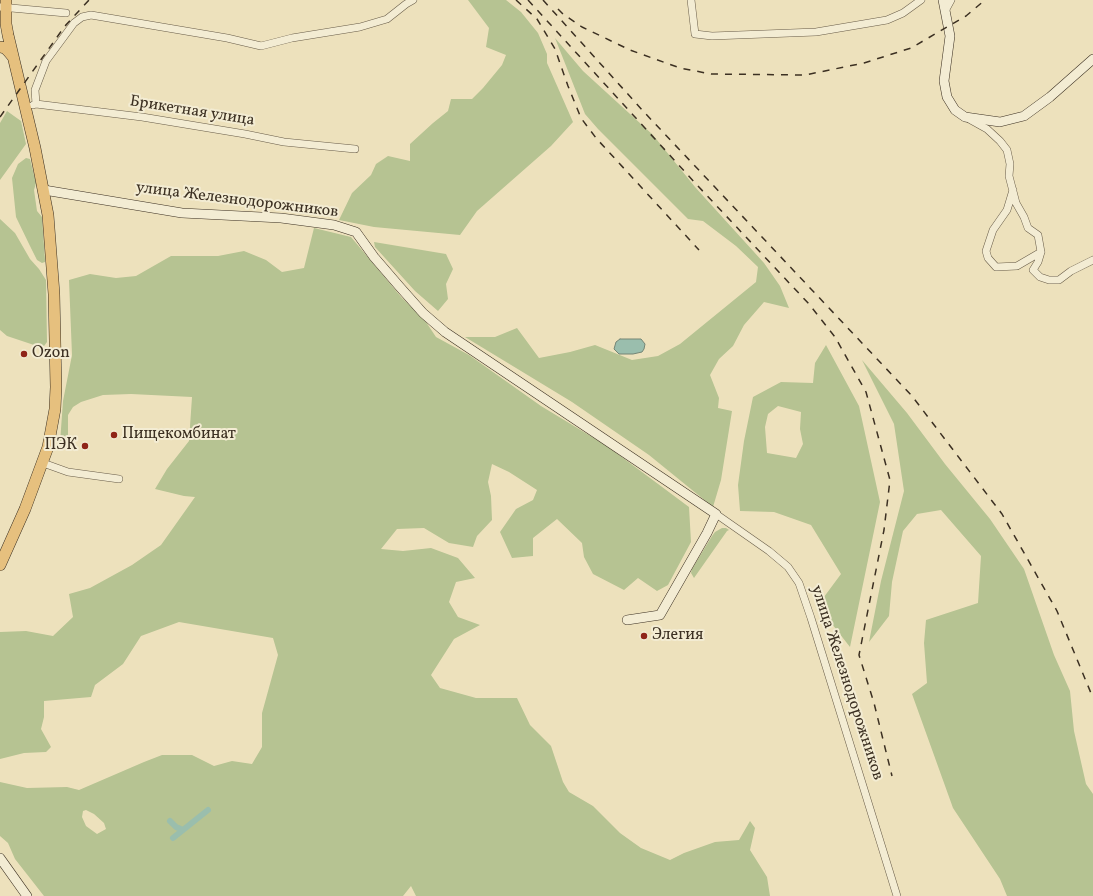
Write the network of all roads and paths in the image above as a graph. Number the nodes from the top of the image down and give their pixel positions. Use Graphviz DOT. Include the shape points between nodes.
graph roads {
  1 [pos="413,0"];
  2 [pos="691,0"];
  3 [pos="921,0"];
  4 [pos="944,0"];
  5 [pos="951,0"];
  6 [pos="3,5"];
  7 [pos="945,11"];
  8 [pos="66,13"];
  9 [pos="3,42"];
  10 [pos="1093,59"];
  11 [pos="31,106"];
  12 [pos="965,117"];
  13 [pos="355,149"];
  14 [pos="1013,188"];
  15 [pos="44,190"];
  16 [pos="1041,252"];
  17 [pos="1093,260"];
  18 [pos="1017,266"];
  19 [pos="1033,270"];
  20 [pos="43,463"];
  21 [pos="119,479"];
  22 [pos="716,514"];
  23 [pos="0,565"];
  24 [pos="627,620"];
  25 [pos="0,858"];
  26 [pos="27,896"];
  27 [pos="897,896"];
  1 -- 11 [label="street" via="387,19 360,27 292,38 262,46 91,15 82,17 74,23 46,61"];
  2 -- 3 [label="street" via="695,34 712,36 823,30 886,20"];
  4 -- 7 [label="street"];
  5 -- 7 [label="street"];
  6 -- 8 [label="street"];
  6 -- 9 [label="main road" via="6,24"];
  7 -- 12 [label="street" via="950,36 944,80 947,97 955,110"];
  9 -- 11 [label="main road" via="14,58"];
  10 -- 12 [label="street" via="1024,116 1000,122"];
  11 -- 13 [label="street, Брикетная улица" via="142,117 284,142"];
  11 -- 15 [label="main road"];
  12 -- 14 [label="street" via="987,129 1007,150 1009,176"];
  14 -- 16 [label="street" via="1016,203 1028,228 1038,236"];
  14 -- 18 [label="street" via="1007,210 993,230 986,251 996,268"];
  15 -- 20 [label="main road" via="52,264 56,387 52,429"];
  15 -- 22 [label="street, улица Железнодорожников" via="182,213 281,218 334,225 356,232 374,257 423,313 445,332"];
  16 -- 18 [label="street"];
  16 -- 19 [label="street"];
  17 -- 19 [label="street" via="1059,280 1040,277"];
  18 -- 19 [label="street"];
  20 -- 21 [label="street" via="68,472"];
  20 -- 23 [label="main road"];
  22 -- 24 [label="street" via="660,615"];
  22 -- 27 [label="street, улица Железнодорожников" via="769,551 788,567 799,583"];
  25 -- 26 [label="street"];
}
